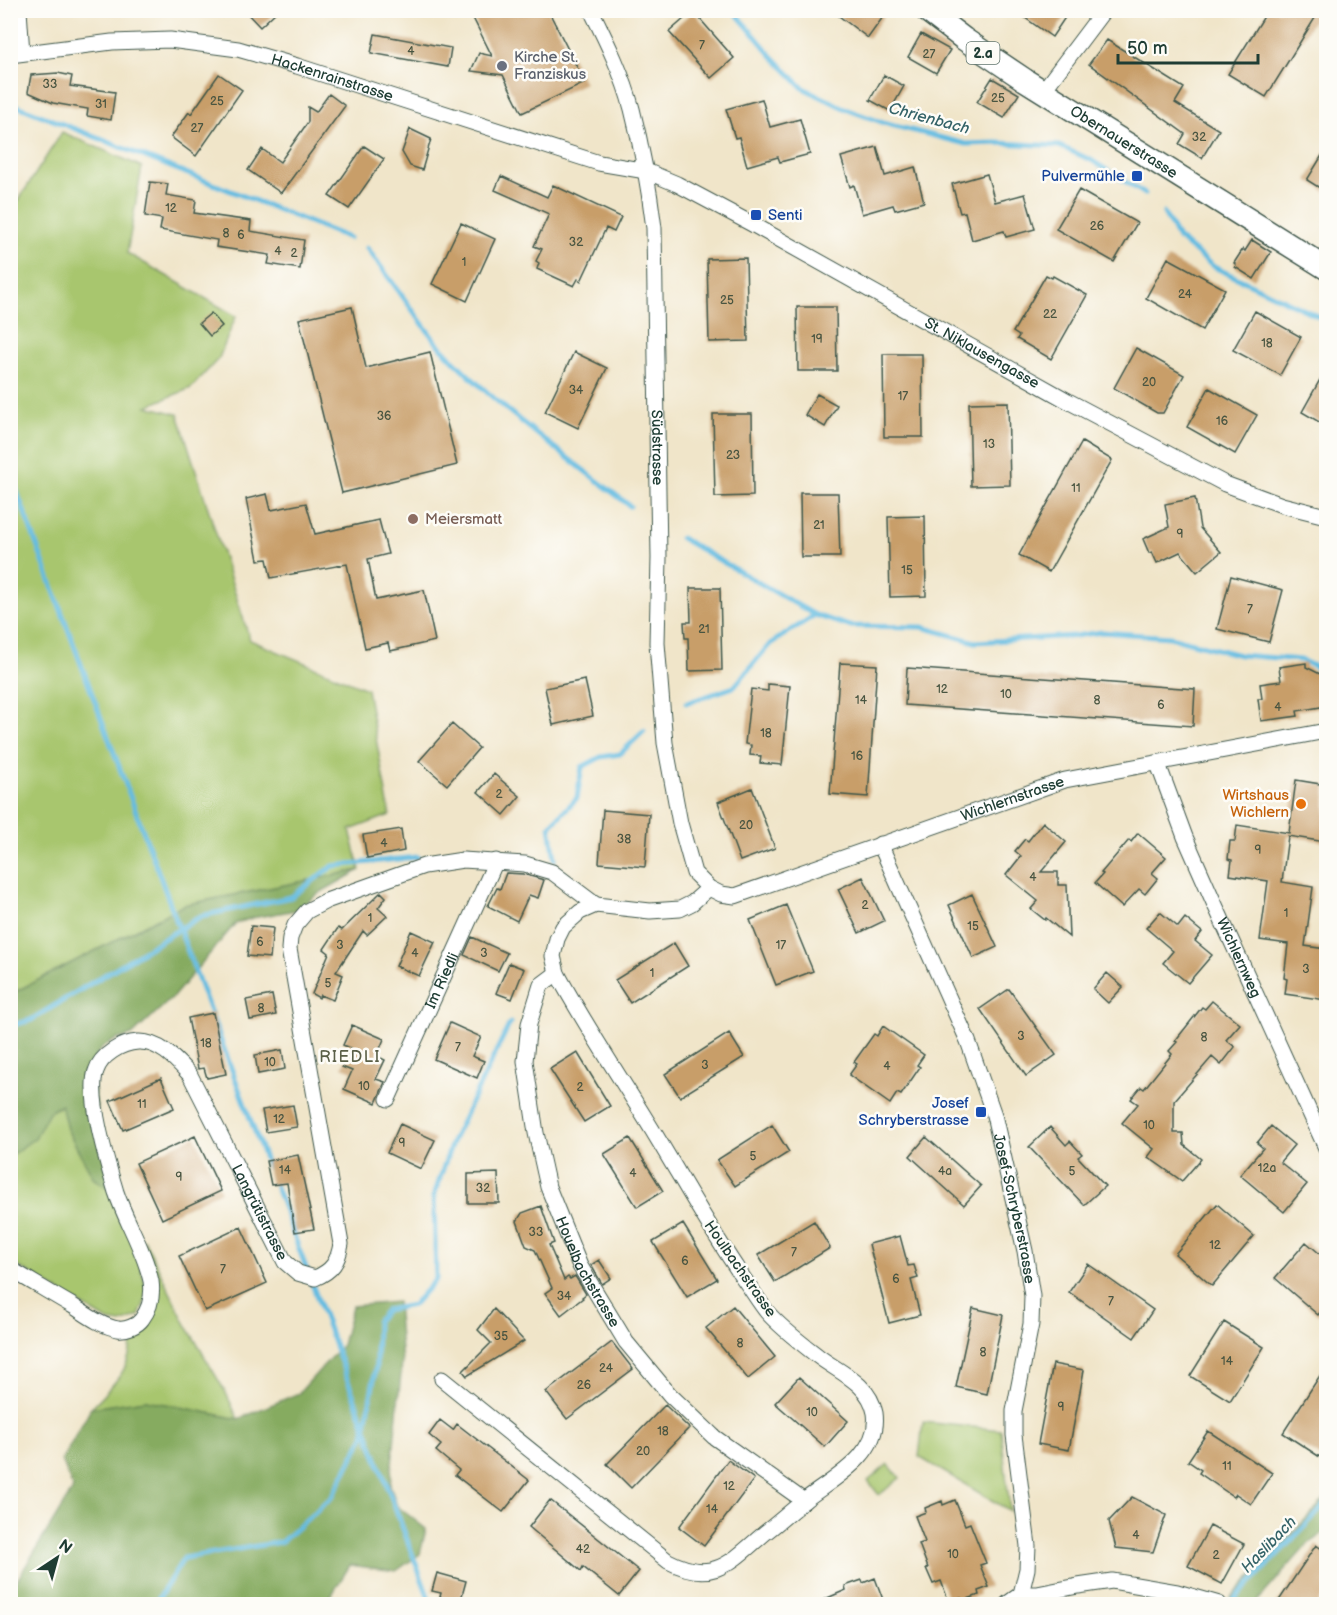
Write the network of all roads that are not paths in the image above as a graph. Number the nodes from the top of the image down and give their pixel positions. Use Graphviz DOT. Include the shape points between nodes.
graph roads {
  1 [pos="19,10"];
  2 [pos="591,10"];
  3 [pos="926,10"];
  4 [pos="1104,10"];
  5 [pos="16,54"];
  6 [pos="1043,91"];
  7 [pos="646,171"];
  8 [pos="1326,268"];
  9 [pos="1326,516"];
  10 [pos="1326,731"];
  11 [pos="1158,764"];
  12 [pos="880,844"];
  13 [pos="496,861"];
  14 [pos="709,888"];
  15 [pos="596,905"];
  16 [pos="556,973"];
  17 [pos="388,1099"];
  18 [pos="1326,1148"];
  19 [pos="10,1269"];
  20 [pos="442,1379"];
  21 [pos="804,1501"];
  22 [pos="1021,1594"];
  23 [pos="1007,1605"];
  24 [pos="1219,1605"];
  1 -- 5 [label="street"];
  2 -- 7 [label="street, Südstrasse" via="632,107"];
  3 -- 6 [label="main road, Obernauerstrasse / 2.a"];
  4 -- 6 [label="street"];
  5 -- 7 [label="street, Hackenrainstrasse" via="112,42 170,40 238,49 599,163"];
  6 -- 8 [label="main road, Obernauerstrasse / 2.a"];
  7 -- 9 [label="street, St. Niklausengasse" via="752,224 1225,484"];
  7 -- 14 [label="street, Südstrasse" via="654,228 658,672 665,743 680,823 694,873"];
  10 -- 11 [label="street, Wichlernstrasse"];
  11 -- 12 [label="street, Wichlernstrasse" via="1065,780"];
  11 -- 18 [label="street, Wichlernweg" via="1185,837"];
  12 -- 14 [label="street, Wichlernstrasse" via="735,896"];
  12 -- 22 [label="street, Josef-Schryberstrasse" via="968,1041 994,1114 1024,1251 1032,1296 1014,1411 1028,1546"];
  13 -- 15 [label="street, Langrütistrasse" via="552,872"];
  13 -- 17 [label="street, Im Riedli"];
  13 -- 19 [label="street, Langrütistrasse" via="463,860 424,866 326,901 307,910 295,925 289,949 341,1244 339,1258 328,1273 315,1278 298,1273 285,1262 190,1075 170,1054 140,1041 121,1045 109,1053 96,1071 93,1090 117,1193 141,1247 151,1282 151,1305 139,1323 119,1329 101,1323"];
  14 -- 15 [label="street" via="680,909 650,911"];
  15 -- 16 [label="street" via="580,912 563,927 553,956"];
  16 -- 21 [label="street, Houelbachstrasse" via="541,985 529,1024 525,1061 549,1187 580,1266 626,1342 670,1395 714,1437"];
  16 -- 21 [label="street, Houlbachstrasse" via="722,1247 768,1313 821,1358 852,1377 868,1396 875,1412 875,1428 868,1444 852,1466"];
  20 -- 21 [label="street, Houlbachstrasse" via="668,1561 683,1569 715,1570 732,1561"];
  22 -- 23 [label="street"];
  22 -- 24 [label="street" via="1112,1581 1177,1592"];
}
